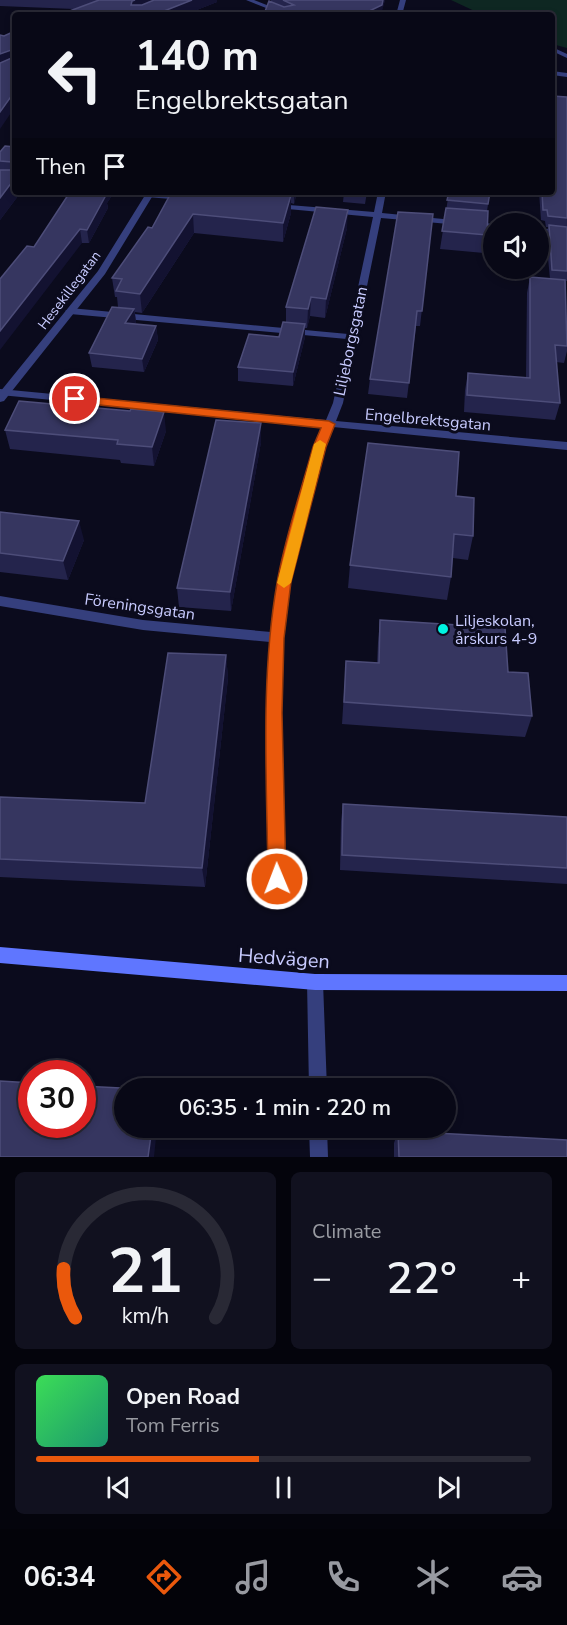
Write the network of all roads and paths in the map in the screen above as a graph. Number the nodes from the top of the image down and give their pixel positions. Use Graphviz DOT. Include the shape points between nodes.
graph roads {
  1 [pos="249,0"];
  2 [pos="281,12"];
  3 [pos="149,195"];
  4 [pos="158,195"];
  5 [pos="381,195"];
  6 [pos="197,200"];
  7 [pos="269,206"];
  8 [pos="376,215"];
  9 [pos="483,225"];
  10 [pos="549,231"];
  11 [pos="567,233"];
  12 [pos="70,311"];
  13 [pos="351,337"];
  14 [pos="2,395"];
  15 [pos="329,424"];
  16 [pos="567,446"];
  17 [pos="0,601"];
  18 [pos="277,638"];
  19 [pos="277,879"];
  20 [pos="0,955"];
  21 [pos="315,982"];
  22 [pos="567,983"];
  23 [pos="318,1078"];
  24 [pos="318,1138"];
  25 [pos="319,1157"];
  1 -- 2 [label="street"];
  3 -- 12 [label="street, Hesekillegatan" via="102,272"];
  4 -- 6 [label="street"];
  5 -- 8 [label="street, Liljeborgsgatan"];
  7 -- 8 [label="street"];
  8 -- 9 [label="street"];
  8 -- 13 [label="street, Liljeborgsgatan"];
  10 -- 11 [label="street"];
  12 -- 13 [label="street"];
  12 -- 14 [label="street, Hesekillegatan"];
  13 -- 15 [label="street, Liljeborgsgatan" via="338,403"];
  14 -- 15 [label="street, Engelbrektsgatan"];
  15 -- 16 [label="street, Engelbrektsgatan"];
  15 -- 18 [label="street, Liljeborgsgatan" via="284,582"];
  17 -- 18 [label="street, Föreningsgatan" via="143,625"];
  18 -- 19 [label="street, Liljeborgsgatan"];
  20 -- 21 [label="main road, Hedvägen"];
  21 -- 22 [label="main road, Hedvägen"];
  21 -- 23 [label="street"];
  24 -- 25 [label="street"];
}
